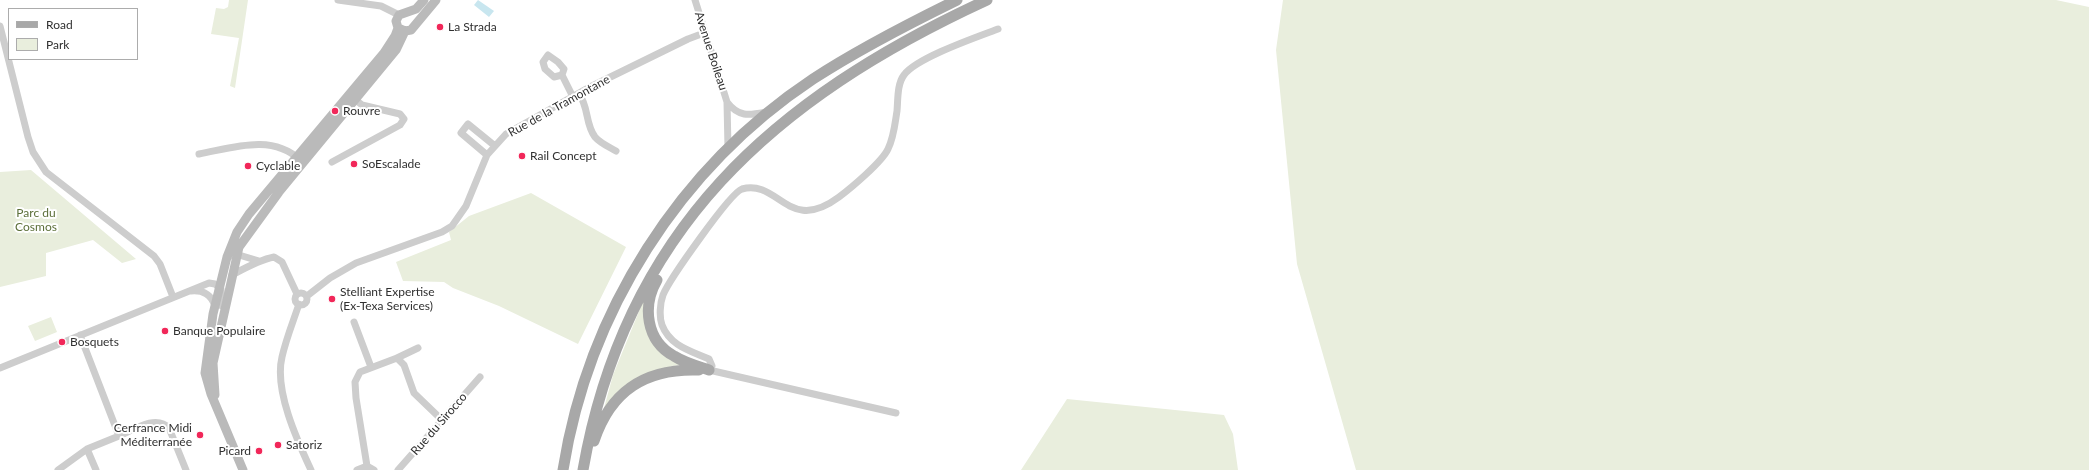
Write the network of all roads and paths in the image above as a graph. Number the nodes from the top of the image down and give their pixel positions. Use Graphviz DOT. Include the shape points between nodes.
graph roads {
  1 [pos="338,0"];
  2 [pos="424,0"];
  3 [pos="436,0"];
  4 [pos="695,0"];
  5 [pos="957,0"];
  6 [pos="987,0"];
  7 [pos="399,15"];
  8 [pos="0,26"];
  9 [pos="998,29"];
  10 [pos="402,30"];
  11 [pos="704,33"];
  12 [pos="8,58"];
  13 [pos="9,60"];
  14 [pos="562,75"];
  15 [pos="576,95"];
  16 [pos="352,97"];
  17 [pos="727,102"];
  18 [pos="769,111"];
  19 [pos="495,146"];
  20 [pos="728,148"];
  21 [pos="616,151"];
  22 [pos="199,154"];
  23 [pos="487,155"];
  24 [pos="300,160"];
  25 [pos="332,162"];
  26 [pos="713,189"];
  27 [pos="241,243"];
  28 [pos="247,257"];
  29 [pos="232,258"];
  30 [pos="259,261"];
  31 [pos="245,268"];
  32 [pos="227,274"];
  33 [pos="209,283"];
  34 [pos="230,285"];
  35 [pos="187,291"];
  36 [pos="220,291"];
  37 [pos="207,294"];
  38 [pos="297,294"];
  39 [pos="307,296"];
  40 [pos="173,297"];
  41 [pos="299,304"];
  42 [pos="215,306"];
  43 [pos="354,322"];
  44 [pos="80,336"];
  45 [pos="418,348"];
  46 [pos="215,355"];
  47 [pos="397,358"];
  48 [pos="371,367"];
  49 [pos="0,368"];
  50 [pos="709,370"];
  51 [pos="480,377"];
  52 [pos="216,404"];
  53 [pos="896,413"];
  54 [pos="442,419"];
  55 [pos="119,436"];
  56 [pos="87,449"];
  57 [pos="367,466"];
  58 [pos="58,470"];
  59 [pos="96,470"];
  60 [pos="186,470"];
  61 [pos="243,470"];
  62 [pos="312,470"];
  63 [pos="357,470"];
  64 [pos="374,470"];
  65 [pos="398,470"];
  66 [pos="563,470"];
  67 [pos="584,470"];
  1 -- 7 [label="street" via="381,6"];
  2 -- 7 [label="main road" via="416,9"];
  3 -- 10 [label="main road" via="411,30"];
  4 -- 11 [label="street, Avenue Boileau"];
  5 -- 18 [label="main road" via="851,55"];
  6 -- 26 [label="main road" via="902,42 849,74 796,111 752,148"];
  7 -- 10 [label="main road" via="396,21"];
  8 -- 12 [label="street"];
  9 -- 50 [label="street" via="948,48 912,68 903,76 889,148 884,156 839,197 823,207 806,211 791,208 762,190 751,188 740,190 716,218 667,286 662,297 661,311 661,323 667,336 678,345 709,358 712,366"];
  10 -- 16 [label="main road"];
  11 -- 15 [label="street, Rue de la Tramontane"];
  11 -- 17 [label="street, Avenue Boileau"];
  13 -- 40 [label="street" via="28,137 39,163 57,181 154,256 160,264"];
  14 -- 15 [label="street"];
  15 -- 19 [label="street, Rue de la Tramontane" via="506,134"];
  15 -- 21 [label="street" via="584,101 590,129 596,138"];
  16 -- 24 [label="main road"];
  16 -- 25 [label="street" via="362,105 400,114 404,119 400,125"];
  17 -- 18 [label="street, Avenue Boileau" via="736,111 747,116"];
  17 -- 20 [label="street, Avenue Boileau"];
  18 -- 20 [label="main road"];
  19 -- 23 [label="street, Rue de la Tramontane"];
  19 -- 23 [label="street" via="468,124 461,133"];
  20 -- 66 [label="main road" via="675,208 628,279 611,313 585,378"];
  22 -- 24 [label="street" via="261,143 286,150"];
  23 -- 39 [label="street, Rue de la Tramontane" via="466,206 452,226 442,232 356,263 330,278"];
  24 -- 27 [label="main road"];
  24 -- 29 [label="main road" via="242,224"];
  26 -- 50 [label="main road" via="653,287 648,300 650,327 664,349 684,361"];
  26 -- 67 [label="main road" via="662,256 630,317 598,402"];
  27 -- 28 [label="street" via="243,253"];
  27 -- 29 [label="main road"];
  28 -- 29 [label="street"];
  28 -- 30 [label="street"];
  29 -- 31 [label="street"];
  29 -- 32 [label="main road"];
  30 -- 31 [label="street" via="252,267"];
  30 -- 38 [label="street" via="274,257 282,262"];
  31 -- 32 [label="street"];
  32 -- 33 [label="street"];
  32 -- 34 [label="main road"];
  32 -- 36 [label="main road"];
  33 -- 35 [label="street"];
  33 -- 36 [label="street"];
  34 -- 36 [label="street"];
  34 -- 46 [label="main road"];
  35 -- 37 [label="street"];
  35 -- 40 [label="street"];
  36 -- 37 [label="street"];
  36 -- 42 [label="main road"];
  36 -- 46 [label="street" via="223,298"];
  37 -- 42 [label="street"];
  38 -- 39 [label="street"];
  38 -- 41 [label="street" via="296,301"];
  39 -- 41 [label="street" via="305,304"];
  40 -- 44 [label="street"];
  41 -- 62 [label="street" via="282,357 280,376 282,399"];
  42 -- 52 [label="main road" via="205,373"];
  43 -- 48 [label="street"];
  44 -- 49 [label="street"];
  44 -- 55 [label="street"];
  45 -- 47 [label="street"];
  46 -- 52 [label="main road" via="213,374"];
  47 -- 48 [label="street"];
  47 -- 54 [label="street" via="404,365 414,393"];
  48 -- 57 [label="street" via="360,372 355,382"];
  50 -- 53 [label="street"];
  50 -- 67 [label="main road" via="685,369 655,374 625,391 612,404 604,418"];
  51 -- 54 [label="street, Rue du Sirocco"];
  52 -- 61 [label="main road"];
  54 -- 65 [label="street, Rue du Sirocco"];
  55 -- 56 [label="street"];
  55 -- 60 [label="street" via="154,422 165,424"];
  56 -- 58 [label="street"];
  56 -- 59 [label="street"];
  57 -- 63 [label="street"];
  57 -- 64 [label="street"];
}
